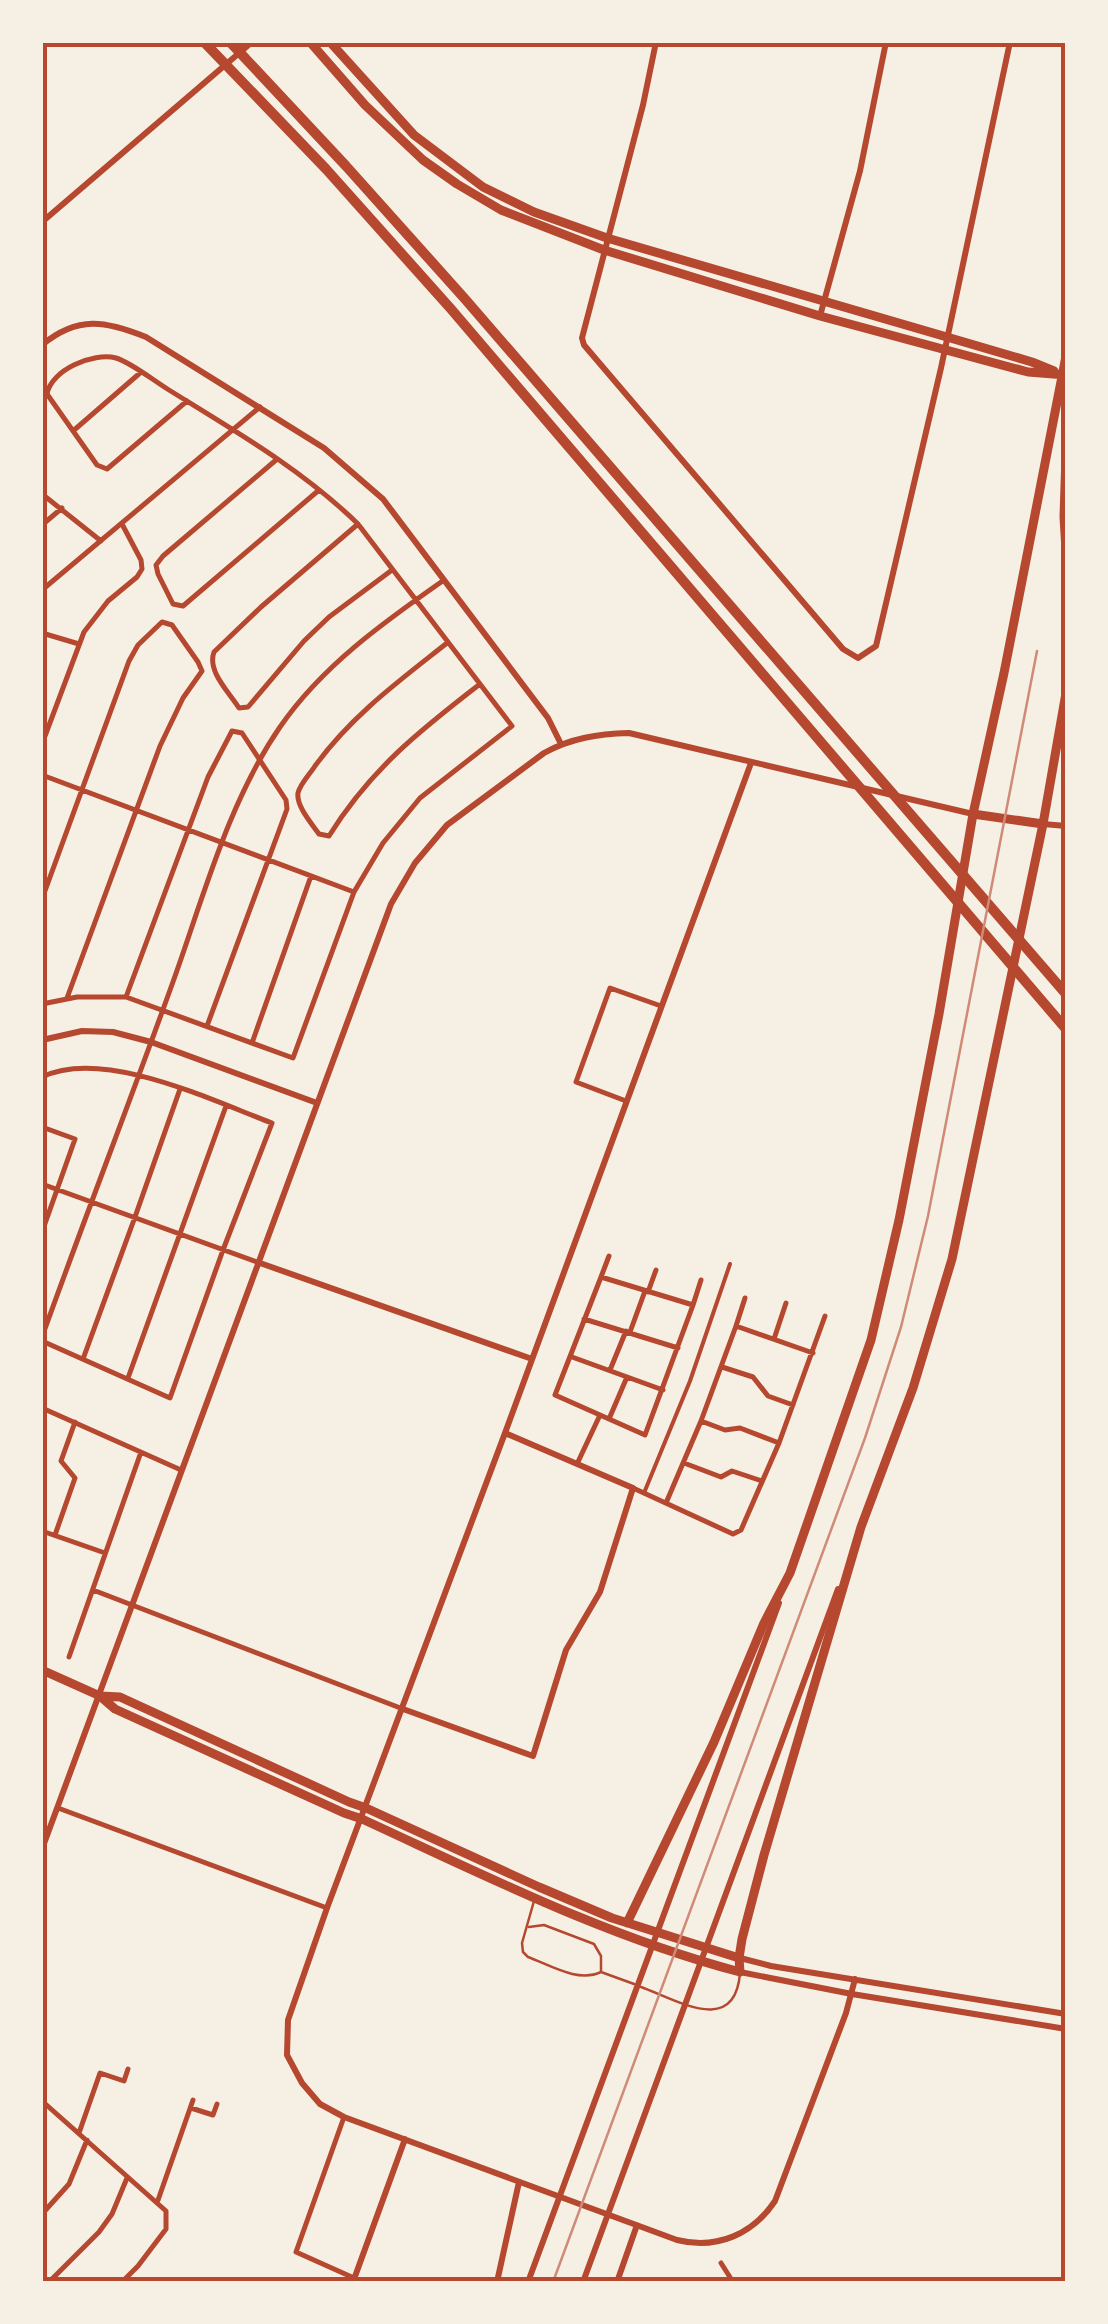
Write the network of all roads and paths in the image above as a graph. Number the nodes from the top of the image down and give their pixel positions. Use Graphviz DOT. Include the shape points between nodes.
graph roads {
  1 [pos="204,42"];
  2 [pos="230,42"];
  3 [pos="252,42"];
  4 [pos="310,42"];
  5 [pos="330,42"];
  6 [pos="656,42"];
  7 [pos="886,42"];
  8 [pos="1010,42"];
  9 [pos="42,222"];
  10 [pos="607,238"];
  11 [pos="604,250"];
  12 [pos="824,302"];
  13 [pos="820,316"];
  14 [pos="947,337"];
  15 [pos="42,345"];
  16 [pos="944,349"];
  17 [pos="1066,356"];
  18 [pos="140,373"];
  19 [pos="1064,375"];
  20 [pos="187,402"];
  21 [pos="260,407"];
  22 [pos="233,430"];
  23 [pos="73,431"];
  24 [pos="1066,455"];
  25 [pos="277,459"];
  26 [pos="320,490"];
  27 [pos="42,494"];
  28 [pos="62,508"];
  29 [pos="42,524"];
  30 [pos="122,524"];
  31 [pos="358,524"];
  32 [pos="101,541"];
  33 [pos="1066,550"];
  34 [pos="392,570"];
  35 [pos="444,579"];
  36 [pos="42,590"];
  37 [pos="414,600"];
  38 [pos="42,632"];
  39 [pos="447,643"];
  40 [pos="79,644"];
  41 [pos="480,684"];
  42 [pos="1066,693"];
  43 [pos="42,744"];
  44 [pos="561,744"];
  45 [pos="260,759"];
  46 [pos="751,762"];
  47 [pos="42,776"];
  48 [pos="82,790"];
  49 [pos="136,810"];
  50 [pos="973,814"];
  51 [pos="1044,824"];
  52 [pos="1066,826"];
  53 [pos="188,829"];
  54 [pos="223,842"];
  55 [pos="268,859"];
  56 [pos="311,876"];
  57 [pos="354,892"];
  58 [pos="42,899"];
  59 [pos="1066,994"];
  60 [pos="126,997"];
  61 [pos="67,998"];
  62 [pos="42,1004"];
  63 [pos="661,1006"];
  64 [pos="159,1009"];
  65 [pos="207,1026"];
  66 [pos="1066,1029"];
  67 [pos="42,1040"];
  68 [pos="151,1042"];
  69 [pos="252,1043"];
  70 [pos="138,1075"];
  71 [pos="42,1077"];
  72 [pos="180,1089"];
  73 [pos="626,1100"];
  74 [pos="317,1103"];
  75 [pos="226,1106"];
  76 [pos="42,1127"];
  77 [pos="42,1184"];
  78 [pos="58,1189"];
  79 [pos="91,1200"];
  80 [pos="136,1217"];
  81 [pos="42,1232"];
  82 [pos="179,1234"];
  83 [pos="223,1250"];
  84 [pos="609,1256"];
  85 [pos="260,1262"];
  86 [pos="730,1264"];
  87 [pos="656,1270"];
  88 [pos="601,1277"];
  89 [pos="701,1280"];
  90 [pos="647,1291"];
  91 [pos="746,1298"];
  92 [pos="786,1302"];
  93 [pos="693,1304"];
  94 [pos="825,1316"];
  95 [pos="584,1319"];
  96 [pos="736,1326"];
  97 [pos="628,1332"];
  98 [pos="42,1339"];
  99 [pos="774,1339"];
  100 [pos="678,1348"];
  101 [pos="813,1353"];
  102 [pos="571,1357"];
  103 [pos="83,1359"];
  104 [pos="532,1359"];
  105 [pos="722,1367"];
  106 [pos="610,1370"];
  107 [pos="627,1377"];
  108 [pos="128,1378"];
  109 [pos="663,1390"];
  110 [pos="794,1405"];
  111 [pos="42,1408"];
  112 [pos="600,1415"];
  113 [pos="609,1418"];
  114 [pos="701,1420"];
  115 [pos="75,1422"];
  116 [pos="505,1433"];
  117 [pos="779,1443"];
  118 [pos="141,1452"];
  119 [pos="684,1463"];
  120 [pos="577,1464"];
  121 [pos="182,1470"];
  122 [pos="762,1481"];
  123 [pos="633,1488"];
  124 [pos="644,1493"];
  125 [pos="666,1504"];
  126 [pos="862,1527"];
  127 [pos="42,1531"];
  128 [pos="55,1536"];
  129 [pos="104,1553"];
  130 [pos="790,1573"];
  131 [pos="92,1590"];
  132 [pos="134,1605"];
  133 [pos="65,1642"];
  134 [pos="74,1645"];
  135 [pos="70,1657"];
  136 [pos="42,1670"];
  137 [pos="100,1696"];
  138 [pos="402,1709"];
  139 [pos="58,1808"];
  140 [pos="366,1808"];
  141 [pos="362,1819"];
  142 [pos="42,1849"];
  143 [pos="535,1899"];
  144 [pos="328,1908"];
  145 [pos="627,1923"];
  146 [pos="528,1928"];
  147 [pos="634,1940"];
  148 [pos="738,1958"];
  149 [pos="601,1972"];
  150 [pos="740,1972"];
  151 [pos="855,1979"];
  152 [pos="852,1994"];
  153 [pos="1066,2014"];
  154 [pos="1066,2029"];
  155 [pos="128,2068"];
  156 [pos="193,2100"];
  157 [pos="43,2103"];
  158 [pos="216,2104"];
  159 [pos="190,2108"];
  160 [pos="344,2118"];
  161 [pos="80,2133"];
  162 [pos="405,2139"];
  163 [pos="87,2140"];
  164 [pos="128,2176"];
  165 [pos="519,2182"];
  166 [pos="157,2203"];
  167 [pos="42,2214"];
  168 [pos="637,2225"];
  169 [pos="720,2263"];
  170 [pos="353,2280"];
  171 [pos="49,2282"];
  172 [pos="122,2282"];
  173 [pos="497,2282"];
  174 [pos="528,2282"];
  175 [pos="582,2282"];
  176 [pos="617,2282"];
  177 [pos="733,2282"];
  1 -- 66 [label="highway" via="451,309"];
  2 -- 59 [label="highway" via="465,299"];
  3 -- 9 [label="street"];
  4 -- 11 [label="main road" via="423,160 500,210"];
  5 -- 10 [label="main road" via="446,162 534,212"];
  6 -- 10 [label="street"];
  7 -- 12 [label="street"];
  8 -- 14 [label="street"];
  10 -- 11 [label="street"];
  10 -- 12 [label="main road"];
  11 -- 13 [label="main road"];
  11 -- 16 [label="street" via="584,344 843,649 858,658 876,646"];
  12 -- 13 [label="street"];
  12 -- 14 [label="main road"];
  13 -- 16 [label="main road"];
  14 -- 16 [label="street"];
  14 -- 19 [label="main road"];
  15 -- 21 [label="street" via="75,325 102,322 146,338"];
  16 -- 19 [label="main road"];
  17 -- 19 [label="main road"];
  18 -- 20 [label="street"];
  18 -- 23 [label="street"];
  18 -- 23 [label="street" via="117,358 88,358 48,386"];
  19 -- 50 [label="main road"];
  20 -- 22 [label="street"];
  20 -- 23 [label="street" via="107,469"];
  21 -- 22 [label="street"];
  21 -- 35 [label="street" via="324,448 382,498"];
  22 -- 25 [label="street"];
  22 -- 30 [label="street"];
  24 -- 33 [label="main road"];
  25 -- 26 [label="street"];
  25 -- 26 [label="street" via="162,556 156,566 173,604 183,606"];
  26 -- 31 [label="street"];
  27 -- 28 [label="street"];
  28 -- 29 [label="street"];
  28 -- 32 [label="street"];
  30 -- 32 [label="street"];
  30 -- 40 [label="street" via="142,569 94,617"];
  31 -- 34 [label="street"];
  31 -- 34 [label="street" via="214,652 212,668 239,708 248,707 330,618"];
  32 -- 36 [label="street"];
  34 -- 37 [label="street"];
  35 -- 37 [label="street"];
  35 -- 44 [label="street"];
  37 -- 39 [label="street"];
  37 -- 45 [label="street" via="337,661"];
  38 -- 40 [label="street"];
  39 -- 41 [label="street"];
  39 -- 41 [label="street" via="374,700 298,791 319,834 329,836 384,762"];
  40 -- 43 [label="street"];
  41 -- 57 [label="street" via="512,726 420,798 382,843"];
  42 -- 51 [label="main road"];
  44 -- 46 [label="street" via="628,733"];
  44 -- 74 [label="street" via="446,825 415,863 392,904"];
  45 -- 53 [label="street" via="242,732 232,732"];
  45 -- 54 [label="street"];
  45 -- 55 [label="street" via="287,809"];
  46 -- 50 [label="street"];
  46 -- 63 [label="street"];
  47 -- 48 [label="street"];
  48 -- 49 [label="street"];
  48 -- 49 [label="street" via="129,661 162,622 172,625 202,671 182,698"];
  48 -- 58 [label="street"];
  49 -- 53 [label="street"];
  49 -- 61 [label="street"];
  50 -- 51 [label="main road"];
  50 -- 130 [label="main road" via="886,1279"];
  51 -- 52 [label="street"];
  51 -- 126 [label="main road" via="952,1259"];
  53 -- 54 [label="street"];
  53 -- 60 [label="street"];
  54 -- 55 [label="street"];
  54 -- 64 [label="street"];
  55 -- 56 [label="street"];
  55 -- 65 [label="street"];
  56 -- 57 [label="street"];
  56 -- 69 [label="street"];
  57 -- 69 [label="street" via="293,1058"];
  60 -- 61 [label="street"];
  60 -- 64 [label="street"];
  61 -- 62 [label="street"];
  63 -- 73 [label="street"];
  63 -- 73 [label="street" via="610,988 576,1082"];
  64 -- 65 [label="street"];
  64 -- 68 [label="street"];
  65 -- 69 [label="street"];
  67 -- 68 [label="street" via="113,1032"];
  68 -- 70 [label="street"];
  68 -- 74 [label="street"];
  70 -- 71 [label="street" via="74,1069"];
  70 -- 72 [label="street"];
  70 -- 79 [label="street"];
  72 -- 75 [label="street"];
  72 -- 80 [label="street"];
  73 -- 104 [label="street"];
  74 -- 85 [label="street"];
  75 -- 82 [label="street"];
  75 -- 83 [label="street" via="272,1123"];
  76 -- 78 [label="street" via="75,1139"];
  77 -- 78 [label="street"];
  78 -- 79 [label="street"];
  78 -- 81 [label="street"];
  79 -- 80 [label="street"];
  79 -- 98 [label="street"];
  80 -- 82 [label="street"];
  80 -- 103 [label="street"];
  82 -- 83 [label="street"];
  82 -- 108 [label="street"];
  83 -- 85 [label="street"];
  83 -- 108 [label="street" via="170,1398"];
  84 -- 88 [label="street"];
  85 -- 104 [label="street"];
  85 -- 121 [label="street"];
  86 -- 124 [label="street"];
  87 -- 90 [label="street"];
  88 -- 90 [label="street"];
  88 -- 95 [label="street"];
  89 -- 93 [label="street"];
  90 -- 93 [label="street"];
  90 -- 97 [label="street"];
  91 -- 96 [label="street"];
  92 -- 99 [label="street"];
  93 -- 100 [label="street"];
  94 -- 101 [label="street"];
  95 -- 97 [label="street"];
  95 -- 102 [label="street"];
  96 -- 99 [label="street"];
  96 -- 105 [label="street"];
  97 -- 100 [label="street"];
  97 -- 106 [label="street"];
  98 -- 103 [label="street"];
  99 -- 101 [label="street"];
  100 -- 109 [label="street"];
  101 -- 110 [label="street"];
  102 -- 106 [label="street"];
  102 -- 112 [label="street" via="556,1395"];
  103 -- 108 [label="street"];
  104 -- 116 [label="street"];
  105 -- 110 [label="street" via="752,1377 768,1396"];
  105 -- 114 [label="street"];
  106 -- 107 [label="street"];
  107 -- 109 [label="street"];
  107 -- 113 [label="street"];
  109 -- 113 [label="street" via="644,1435"];
  110 -- 117 [label="street"];
  111 -- 115 [label="street"];
  112 -- 113 [label="street"];
  112 -- 120 [label="street"];
  114 -- 117 [label="street"];
  114 -- 119 [label="street"];
  115 -- 118 [label="street"];
  115 -- 128 [label="street" via="61,1461 75,1478"];
  116 -- 120 [label="street"];
  116 -- 138 [label="street"];
  117 -- 122 [label="street"];
  118 -- 121 [label="street"];
  118 -- 129 [label="street"];
  119 -- 122 [label="street" via="722,1478 732,1471"];
  119 -- 125 [label="street"];
  120 -- 123 [label="street"];
  121 -- 132 [label="street"];
  122 -- 125 [label="street" via="741,1530 733,1534"];
  123 -- 124 [label="street"];
  123 -- 138 [label="street" via="600,1592 566,1650 532,1756"];
  124 -- 125 [label="street"];
  126 -- 148 [label="main road"];
  126 -- 175 [label="street"];
  127 -- 128 [label="street"];
  128 -- 129 [label="street"];
  129 -- 131 [label="street"];
  130 -- 145 [label="main road"];
  130 -- 174 [label="street"];
  131 -- 132 [label="street"];
  131 -- 134 [label="street"];
  132 -- 137 [label="street"];
  132 -- 138 [label="street"];
  133 -- 134 [label="street"];
  134 -- 135 [label="street"];
  136 -- 137 [label="main road"];
  137 -- 139 [label="street"];
  137 -- 140 [label="main road" via="120,1697"];
  137 -- 141 [label="main road" via="115,1710"];
  138 -- 140 [label="street"];
  139 -- 142 [label="street"];
  139 -- 144 [label="street"];
  140 -- 141 [label="street"];
  140 -- 145 [label="main road"];
  141 -- 143 [label="main road"];
  141 -- 144 [label="street"];
  143 -- 146 [label="lane"];
  143 -- 147 [label="main road"];
  144 -- 160 [label="street" via="288,2020 287,2055 320,2104"];
  145 -- 147 [label="main road"];
  145 -- 148 [label="main road"];
  146 -- 149 [label="lane" via="544,1925 594,1944"];
  146 -- 149 [label="lane" via="522,1943 528,1957 576,1975"];
  147 -- 150 [label="main road"];
  148 -- 150 [label="main road"];
  148 -- 151 [label="street"];
  149 -- 150 [label="lane" via="703,2010 732,2002"];
  150 -- 152 [label="street"];
  151 -- 152 [label="street"];
  151 -- 153 [label="street"];
  152 -- 154 [label="street"];
  152 -- 168 [label="street" via="767,2213 738,2236 707,2243"];
  155 -- 161 [label="street" via="124,2081 100,2073"];
  156 -- 159 [label="street"];
  157 -- 161 [label="street"];
  158 -- 159 [label="street" via="213,2115"];
  159 -- 166 [label="street"];
  160 -- 162 [label="street"];
  160 -- 170 [label="street" via="296,2252"];
  161 -- 163 [label="street"];
  162 -- 165 [label="street"];
  162 -- 170 [label="street"];
  163 -- 164 [label="street"];
  163 -- 167 [label="street" via="69,2184"];
  164 -- 166 [label="street"];
  164 -- 171 [label="street" via="99,2232"];
  165 -- 168 [label="street"];
  165 -- 173 [label="street"];
  166 -- 172 [label="street" via="166,2211 166,2229"];
  168 -- 176 [label="street"];
  169 -- 177 [label="street"];
}
